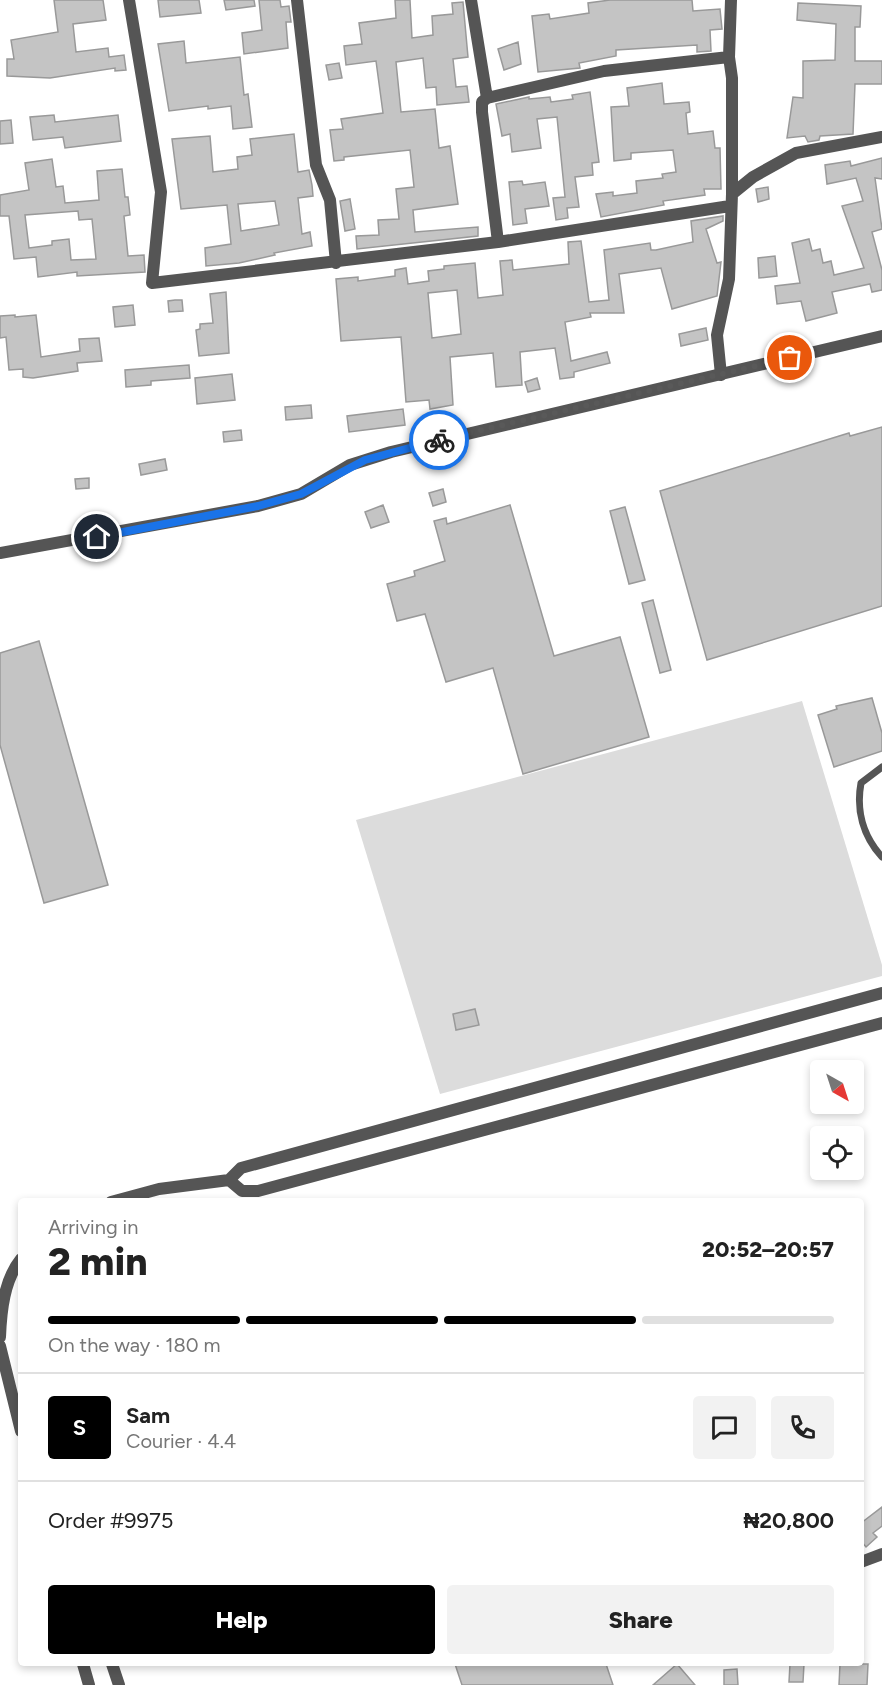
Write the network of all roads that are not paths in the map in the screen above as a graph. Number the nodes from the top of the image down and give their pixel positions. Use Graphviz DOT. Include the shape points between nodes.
graph roads {
  1 [pos="129,0"];
  2 [pos="297,0"];
  3 [pos="471,0"];
  4 [pos="731,0"];
  5 [pos="729,57"];
  6 [pos="487,98"];
  7 [pos="882,137"];
  8 [pos="733,165"];
  9 [pos="753,177"];
  10 [pos="731,200"];
  11 [pos="498,242"];
  12 [pos="336,263"];
  13 [pos="882,336"];
  14 [pos="721,375"];
  15 [pos="0,553"];
  16 [pos="882,767"];
  17 [pos="882,857"];
  18 [pos="882,993"];
  19 [pos="882,1023"];
  20 [pos="229,1180"];
  21 [pos="159,1190"];
  22 [pos="127,1198"];
  23 [pos="150,1198"];
  24 [pos="18,1263"];
  25 [pos="0,1337"];
  26 [pos="0,1346"];
  27 [pos="18,1419"];
  28 [pos="882,1554"];
  29 [pos="864,1561"];
  30 [pos="84,1666"];
  31 [pos="113,1666"];
  32 [pos="89,1685"];
  33 [pos="119,1685"];
  1 -- 12 [label="street" via="161,192 152,283"];
  2 -- 12 [label="street" via="316,165 330,200"];
  3 -- 6 [label="street"];
  4 -- 5 [label="street"];
  5 -- 6 [label="street" via="604,71"];
  5 -- 8 [label="street"];
  6 -- 11 [label="street" via="482,112"];
  7 -- 9 [label="street" via="796,153"];
  8 -- 9 [label="street"];
  8 -- 10 [label="street"];
  9 -- 10 [label="street"];
  10 -- 11 [label="street"];
  10 -- 14 [label="street" via="729,279 717,335"];
  11 -- 12 [label="street"];
  13 -- 14 [label="street"];
  14 -- 15 [label="street" via="391,452 350,465 301,494 258,506"];
  16 -- 17 [label="lane" via="861,783 858,800 863,828"];
  18 -- 20 [label="street" via="241,1168"];
  19 -- 20 [label="street" via="258,1191 242,1191"];
  20 -- 21 [label="street"];
  21 -- 22 [label="street"];
  21 -- 23 [label="street"];
  24 -- 25 [label="street" via="1,1307"];
  26 -- 27 [label="street"];
  28 -- 29 [label="street"];
  30 -- 32 [label="street"];
  31 -- 33 [label="street"];
}
